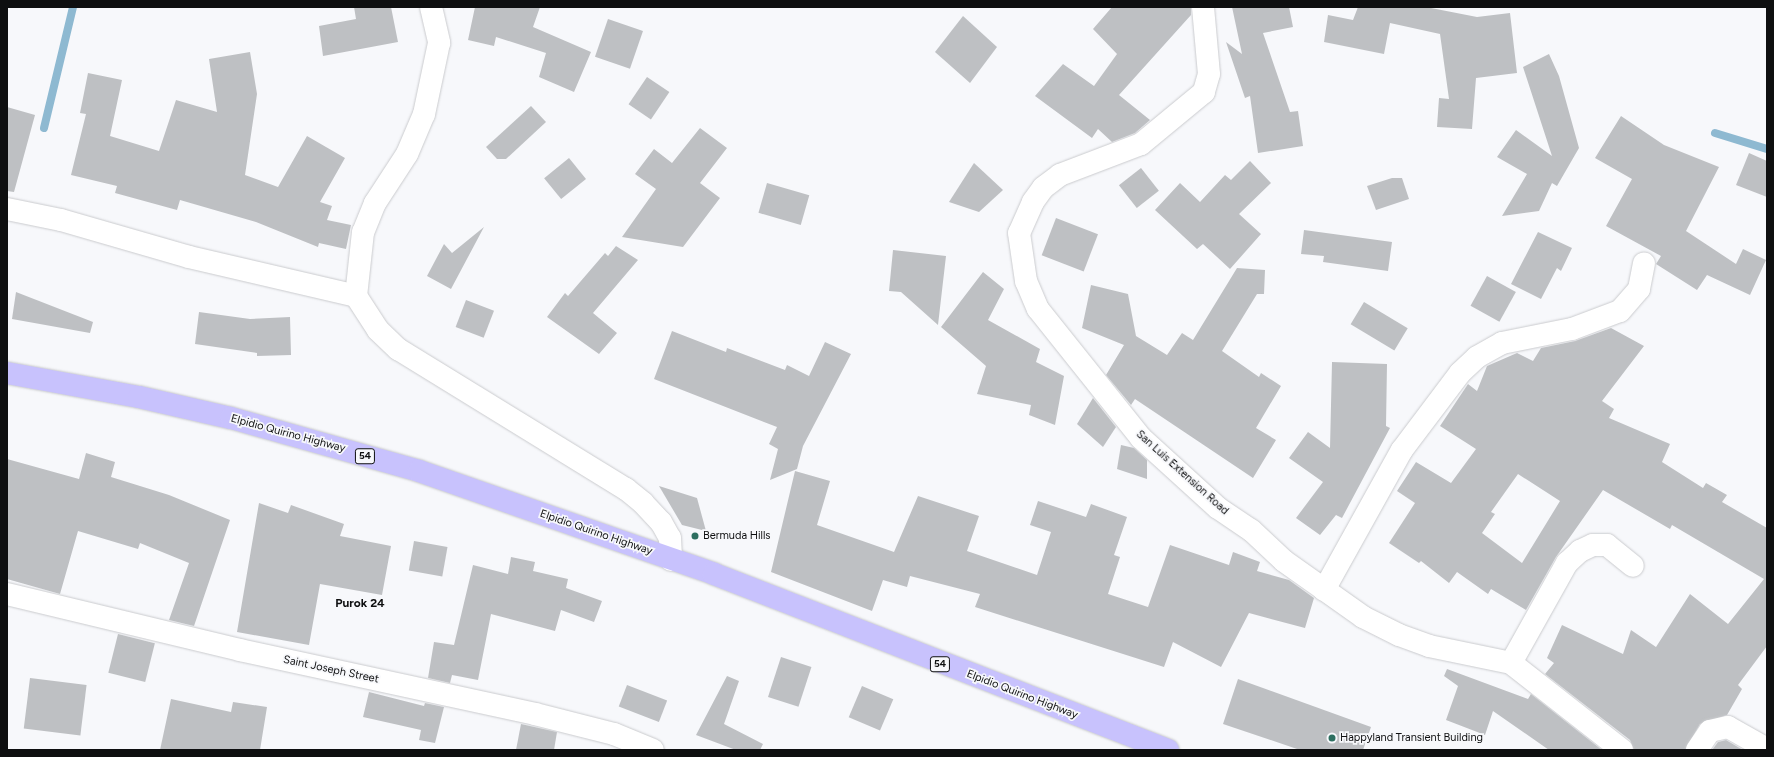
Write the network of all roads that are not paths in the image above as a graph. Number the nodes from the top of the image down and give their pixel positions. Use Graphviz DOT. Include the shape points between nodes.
graph roads {
  1 [pos="431,7"];
  2 [pos="1203,7"];
  3 [pos="7,209"];
  4 [pos="1644,263"];
  5 [pos="356,296"];
  6 [pos="7,373"];
  7 [pos="671,560"];
  8 [pos="1633,566"];
  9 [pos="1324,590"];
  10 [pos="7,594"];
  11 [pos="1511,663"];
  12 [pos="1767,749"];
  13 [pos="653,750"];
  14 [pos="1168,750"];
  15 [pos="1622,750"];
  16 [pos="1697,750"];
  1 -- 5 [label="street" via="439,43 424,114 407,154 375,204 363,232"];
  2 -- 9 [label="street, San Luis Extension Road" via="1209,74 1204,92 1141,144 1060,176 1043,188 1033,202 1019,233 1026,281 1038,309 1141,438 1218,508"];
  3 -- 5 [label="street" via="61,220 189,257"];
  4 -- 9 [label="street" via="1639,289 1620,311 1572,329 1502,343 1477,357 1460,373 1402,450"];
  5 -- 7 [label="street" via="378,330 398,349 626,489 643,502 661,522 670,538"];
  6 -- 7 [label="highway, Elpidio Quirino Highway / 54" via="116,392 231,418 419,471"];
  7 -- 14 [label="highway, Elpidio Quirino Highway / 54"];
  8 -- 11 [label="street" via="1607,545 1593,545 1580,551 1567,563"];
  9 -- 11 [label="street, San Luis Extension Road" via="1363,617 1399,635 1429,646"];
  10 -- 13 [label="street, Saint Joseph Street" via="240,650 535,714 614,734"];
  11 -- 15 [label="street, San Luis Extension Road"];
  12 -- 16 [label="street" via="1728,727 1710,731"];
}
